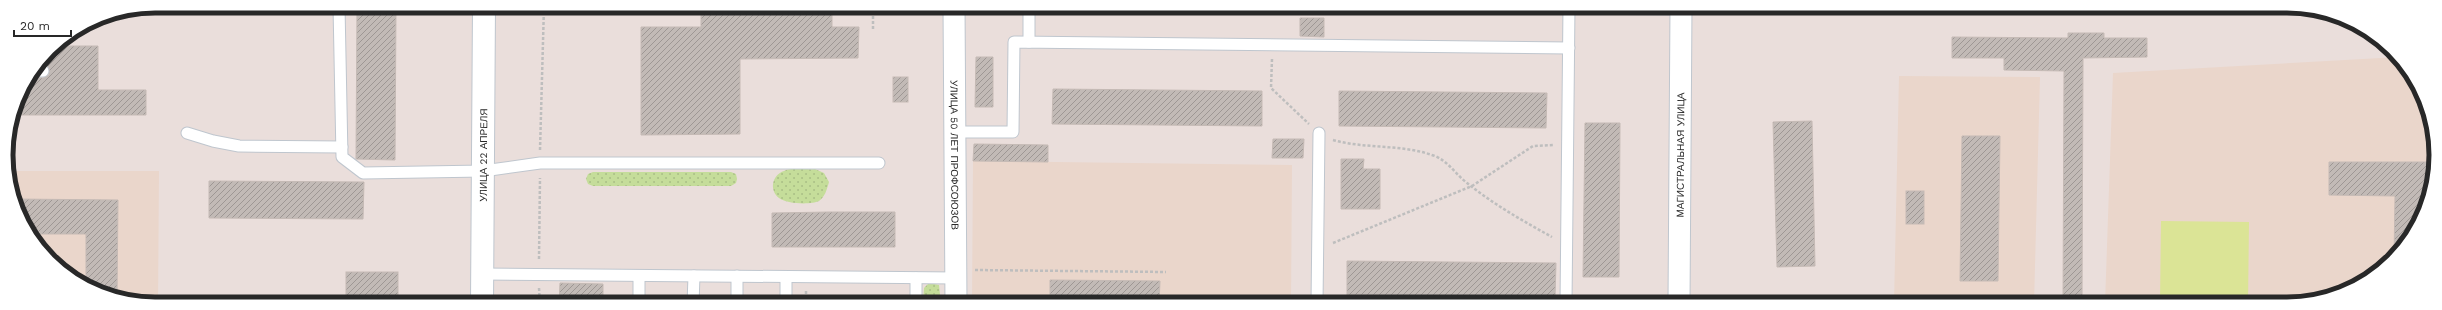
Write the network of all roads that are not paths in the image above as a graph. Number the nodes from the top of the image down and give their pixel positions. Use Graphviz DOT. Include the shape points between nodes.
graph roads {
  1 [pos="339,13"];
  2 [pos="484,13"];
  3 [pos="954,13"];
  4 [pos="1029,13"];
  5 [pos="1569,13"];
  6 [pos="1681,13"];
  7 [pos="1029,42"];
  8 [pos="1569,48"];
  9 [pos="955,132"];
  10 [pos="187,133"];
  11 [pos="1319,133"];
  12 [pos="342,147"];
  13 [pos="879,163"];
  14 [pos="483,171"];
  15 [pos="482,274"];
  16 [pos="964,274"];
  17 [pos="639,276"];
  18 [pos="694,276"];
  19 [pos="737,276"];
  20 [pos="786,277"];
  21 [pos="916,278"];
  22 [pos="482,297"];
  23 [pos="639,297"];
  24 [pos="693,297"];
  25 [pos="737,297"];
  26 [pos="786,297"];
  27 [pos="916,297"];
  28 [pos="958,297"];
  29 [pos="1317,297"];
  30 [pos="1566,297"];
  31 [pos="1679,297"];
  1 -- 12 [label="lane"];
  2 -- 14 [label="main road, УЛИЦА 22 АПРЕЛЯ"];
  3 -- 9 [label="street, УЛИЦА 50 ЛЕТ ПРОФСОЮЗОВ"];
  4 -- 7 [label="lane"];
  5 -- 8 [label="lane"];
  6 -- 31 [label="street, МАГИСТРАЛЬНАЯ УЛИЦА"];
  7 -- 8 [label="lane"];
  7 -- 9 [label="lane" via="1014,42 1013,132"];
  8 -- 30 [label="lane"];
  9 -- 16 [label="street, УЛИЦА 50 ЛЕТ ПРОФСОЮЗОВ"];
  10 -- 12 [label="lane" via="239,146"];
  11 -- 29 [label="lane"];
  12 -- 14 [label="lane" via="342,158 363,173"];
  13 -- 14 [label="lane" via="540,163"];
  14 -- 15 [label="main road, УЛИЦА 22 АПРЕЛЯ"];
  15 -- 17 [label="lane"];
  15 -- 22 [label="main road, УЛИЦА 22 АПРЕЛЯ"];
  16 -- 21 [label="lane"];
  16 -- 28 [label="street, УЛИЦА 50 ЛЕТ ПРОФСОЮЗОВ"];
  17 -- 18 [label="lane"];
  17 -- 23 [label="lane"];
  18 -- 19 [label="lane"];
  18 -- 24 [label="lane"];
  19 -- 20 [label="lane"];
  19 -- 25 [label="lane"];
  20 -- 21 [label="lane"];
  20 -- 26 [label="lane"];
  21 -- 27 [label="lane"];
}
